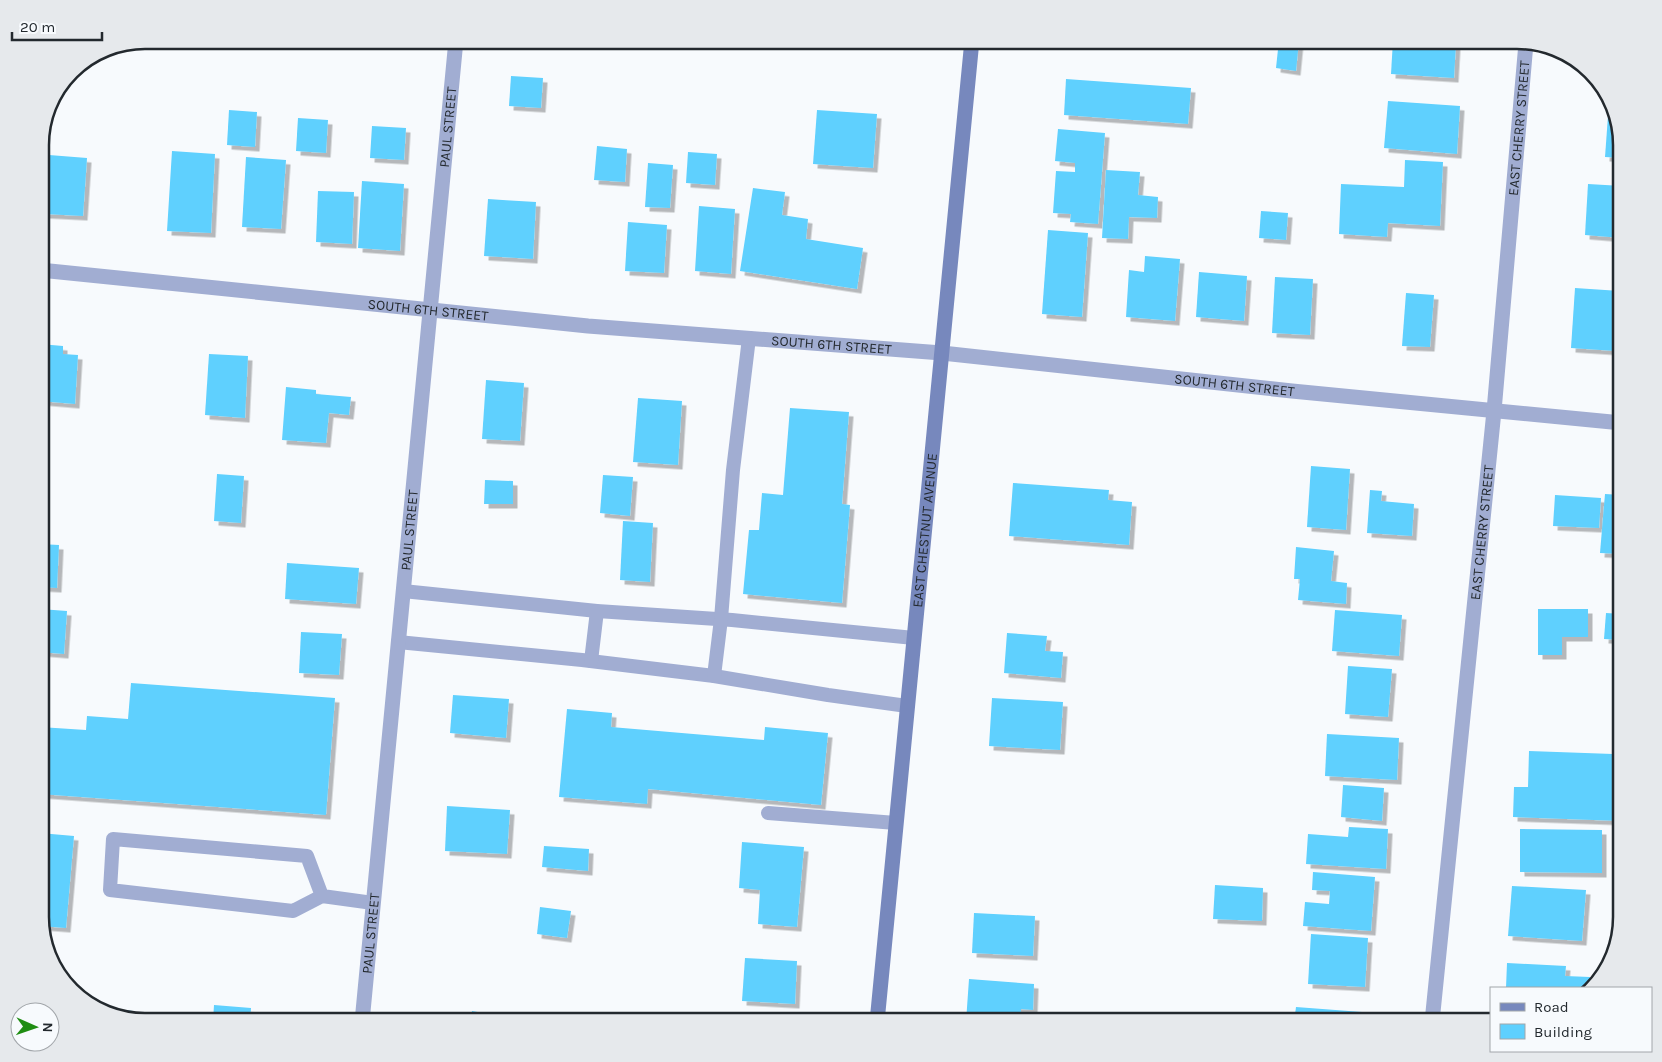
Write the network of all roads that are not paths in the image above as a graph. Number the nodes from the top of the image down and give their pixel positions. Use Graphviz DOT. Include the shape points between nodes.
graph roads {
  1 [pos="455,49"];
  2 [pos="971,49"];
  3 [pos="1525,50"];
  4 [pos="49,271"];
  5 [pos="430,310"];
  6 [pos="749,338"];
  7 [pos="942,353"];
  8 [pos="1494,411"];
  9 [pos="1613,422"];
  10 [pos="403,591"];
  11 [pos="597,611"];
  12 [pos="720,619"];
  13 [pos="914,638"];
  14 [pos="398,642"];
  15 [pos="592,661"];
  16 [pos="714,676"];
  17 [pos="907,706"];
  18 [pos="768,813"];
  19 [pos="896,823"];
  20 [pos="322,896"];
  21 [pos="373,903"];
  22 [pos="363,1013"];
  23 [pos="878,1013"];
  24 [pos="1433,1013"];
  1 -- 5 [label="street, PAUL STREET"];
  2 -- 7 [label="street, EAST CHESTNUT AVENUE"];
  3 -- 8 [label="street, EAST CHERRY STREET"];
  4 -- 5 [label="street, SOUTH 6TH STREET"];
  5 -- 6 [label="street, SOUTH 6TH STREET"];
  5 -- 10 [label="street, PAUL STREET"];
  6 -- 7 [label="street, SOUTH 6TH STREET"];
  6 -- 12 [label="lane"];
  7 -- 8 [label="street, SOUTH 6TH STREET"];
  7 -- 13 [label="street, EAST CHESTNUT AVENUE"];
  8 -- 9 [label="street, SOUTH 6TH STREET"];
  8 -- 24 [label="street, EAST CHERRY STREET"];
  10 -- 11 [label="lane"];
  10 -- 14 [label="street, PAUL STREET"];
  11 -- 12 [label="lane"];
  11 -- 15 [label="lane"];
  12 -- 13 [label="lane"];
  12 -- 16 [label="lane"];
  13 -- 17 [label="street, EAST CHESTNUT AVENUE"];
  14 -- 15 [label="lane"];
  14 -- 21 [label="street, PAUL STREET"];
  15 -- 16 [label="lane"];
  16 -- 17 [label="lane"];
  17 -- 19 [label="street, EAST CHESTNUT AVENUE"];
  18 -- 19 [label="lane"];
  19 -- 23 [label="street, EAST CHESTNUT AVENUE"];
  20 -- 20 [label="lane" via="307,856 113,839 110,890 293,911"];
  20 -- 21 [label="lane"];
  21 -- 22 [label="street, PAUL STREET"];
}
